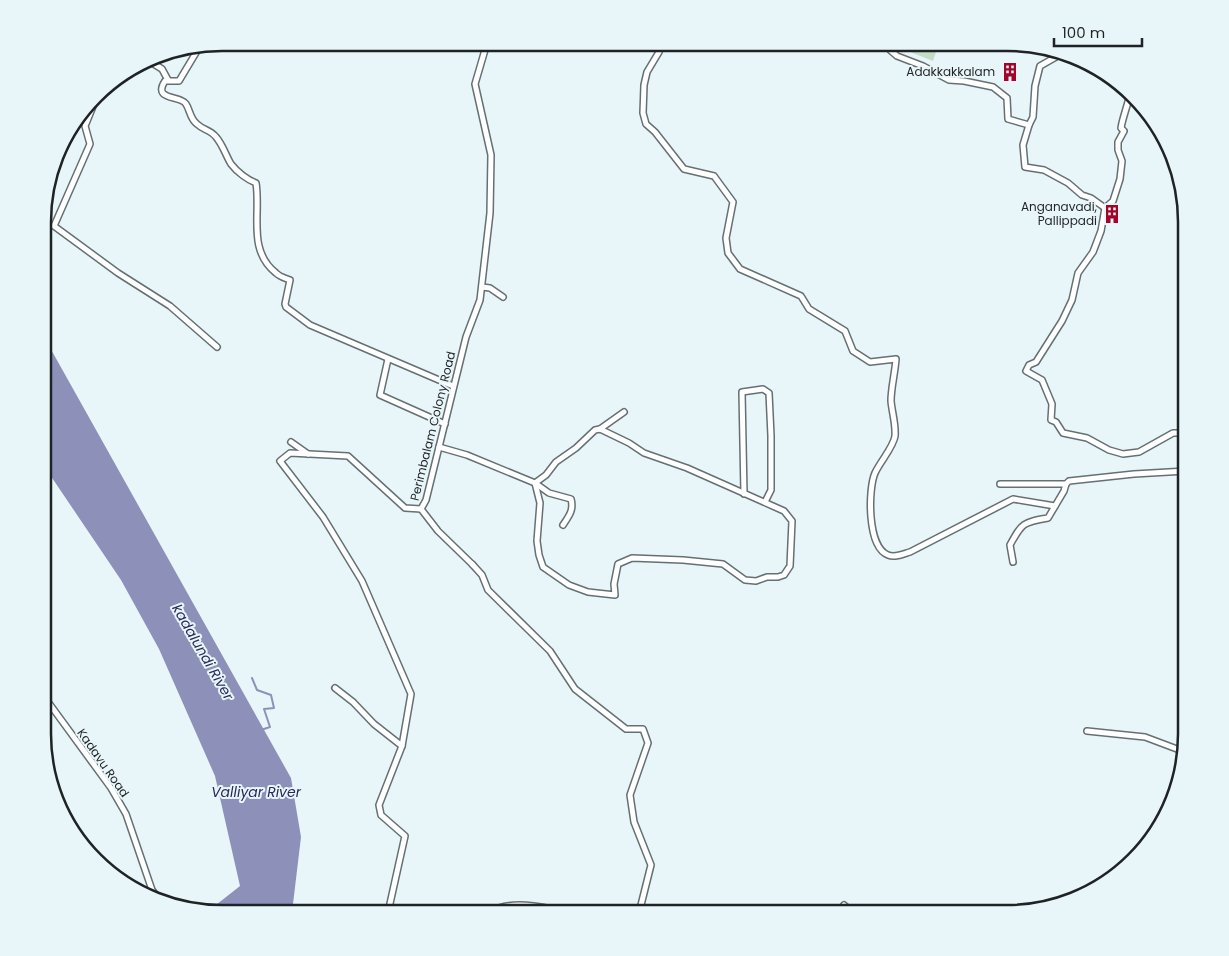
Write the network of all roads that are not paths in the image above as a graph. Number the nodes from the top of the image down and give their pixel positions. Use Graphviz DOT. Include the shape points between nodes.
graph roads {
  1 [pos="485,51"];
  2 [pos="659,52"];
  3 [pos="892,52"];
  4 [pos="195,54"];
  5 [pos="1054,58"];
  6 [pos="155,65"];
  7 [pos="168,80"];
  8 [pos="1128,101"];
  9 [pos="90,115"];
  10 [pos="1029,124"];
  11 [pos="1105,208"];
  12 [pos="482,287"];
  13 [pos="503,297"];
  14 [pos="217,347"];
  15 [pos="388,359"];
  16 [pos="453,386"];
  17 [pos="624,412"];
  18 [pos="445,424"];
  19 [pos="600,429"];
  20 [pos="1178,433"];
  21 [pos="291,442"];
  22 [pos="439,448"];
  23 [pos="309,454"];
  24 [pos="1178,471"];
  25 [pos="535,482"];
  26 [pos="1000,484"];
  27 [pos="1066,484"];
  28 [pos="744,494"];
  29 [pos="765,502"];
  30 [pos="1055,506"];
  31 [pos="421,509"];
  32 [pos="563,525"];
  33 [pos="1013,562"];
  34 [pos="472,564"];
  35 [pos="476,571"];
  36 [pos="335,688"];
  37 [pos="52,708"];
  38 [pos="1087,731"];
  39 [pos="402,746"];
  40 [pos="1177,749"];
  41 [pos="152,890"];
  42 [pos="390,904"];
  43 [pos="641,905"];
  1 -- 12 [label="street, Perimbalam Colony Road" via="475,84 491,155 490,213"];
  2 -- 30 [label="street" via="647,72 644,85 646,124 684,168 714,176 733,202 726,238 728,253 740,269 801,296 809,309 845,331 853,351 870,362 896,360 891,399 895,437 874,474 871,494 870,514 882,552 889,556 910,552 1013,499"];
  3 -- 10 [label="street" via="949,80 993,87 1007,98 1008,119"];
  4 -- 7 [label="street" via="178,81"];
  5 -- 10 [label="street" via="1040,66 1033,117"];
  6 -- 7 [label="street"];
  7 -- 15 [label="street" via="162,84 165,96 185,101 198,126 210,130 232,164 256,183 258,242 263,257 274,272 290,280 286,307 310,325"];
  8 -- 11 [label="street" via="1122,120 1124,132 1118,142 1122,161 1120,179 1113,201"];
  9 -- 14 [label="street" via="85,126 90,144 54,226 170,306"];
  10 -- 11 [label="street" via="1023,144 1025,167 1044,170"];
  11 -- 20 [label="street" via="1096,245 1078,273 1072,300 1062,321 1036,362 1026,371 1042,380 1052,404 1051,420 1064,432 1123,454 1139,452"];
  12 -- 13 [label="street" via="490,288"];
  12 -- 16 [label="street, Perimbalam Colony Road"];
  15 -- 16 [label="street"];
  15 -- 18 [label="street" via="380,395"];
  16 -- 18 [label="street, Perimbalam Colony Road"];
  17 -- 19 [label="street"];
  18 -- 22 [label="street, Perimbalam Colony Road"];
  19 -- 25 [label="street"];
  19 -- 28 [label="street" via="644,453"];
  21 -- 23 [label="street"];
  22 -- 25 [label="street"];
  22 -- 31 [label="street, Perimbalam Colony Road"];
  23 -- 31 [label="street, Perimbalam Colony Road" via="348,456 405,508"];
  23 -- 39 [label="street, Perimbalam Colony Road" via="290,453 280,461 323,517 362,581 411,694"];
  24 -- 27 [label="street" via="1069,481"];
  25 -- 29 [label="street" via="540,504 538,541 543,567 569,585 588,592 615,595 618,564 632,558 723,564 745,580 784,575 790,566 792,521 784,511"];
  25 -- 32 [label="street" via="548,493 571,499 571,513"];
  26 -- 27 [label="street"];
  27 -- 30 [label="street"];
  28 -- 29 [label="street"];
  28 -- 29 [label="street" via="742,392 763,389 769,393 771,436 771,490"];
  30 -- 33 [label="street" via="1048,518 1028,521 1020,528 1010,545"];
  31 -- 34 [label="street"];
  34 -- 35 [label="street"];
  34 -- 43 [label="street" via="482,575 488,590 550,650 574,690 626,728 643,729 648,743 630,795 634,822 651,865"];
  36 -- 39 [label="street"];
  37 -- 41 [label="street, Kadavu Road" via="111,788 126,814"];
  38 -- 40 [label="street" via="1145,737"];
  39 -- 42 [label="street, Perimbalam Colony Road" via="379,805 381,815 405,836"];
}
